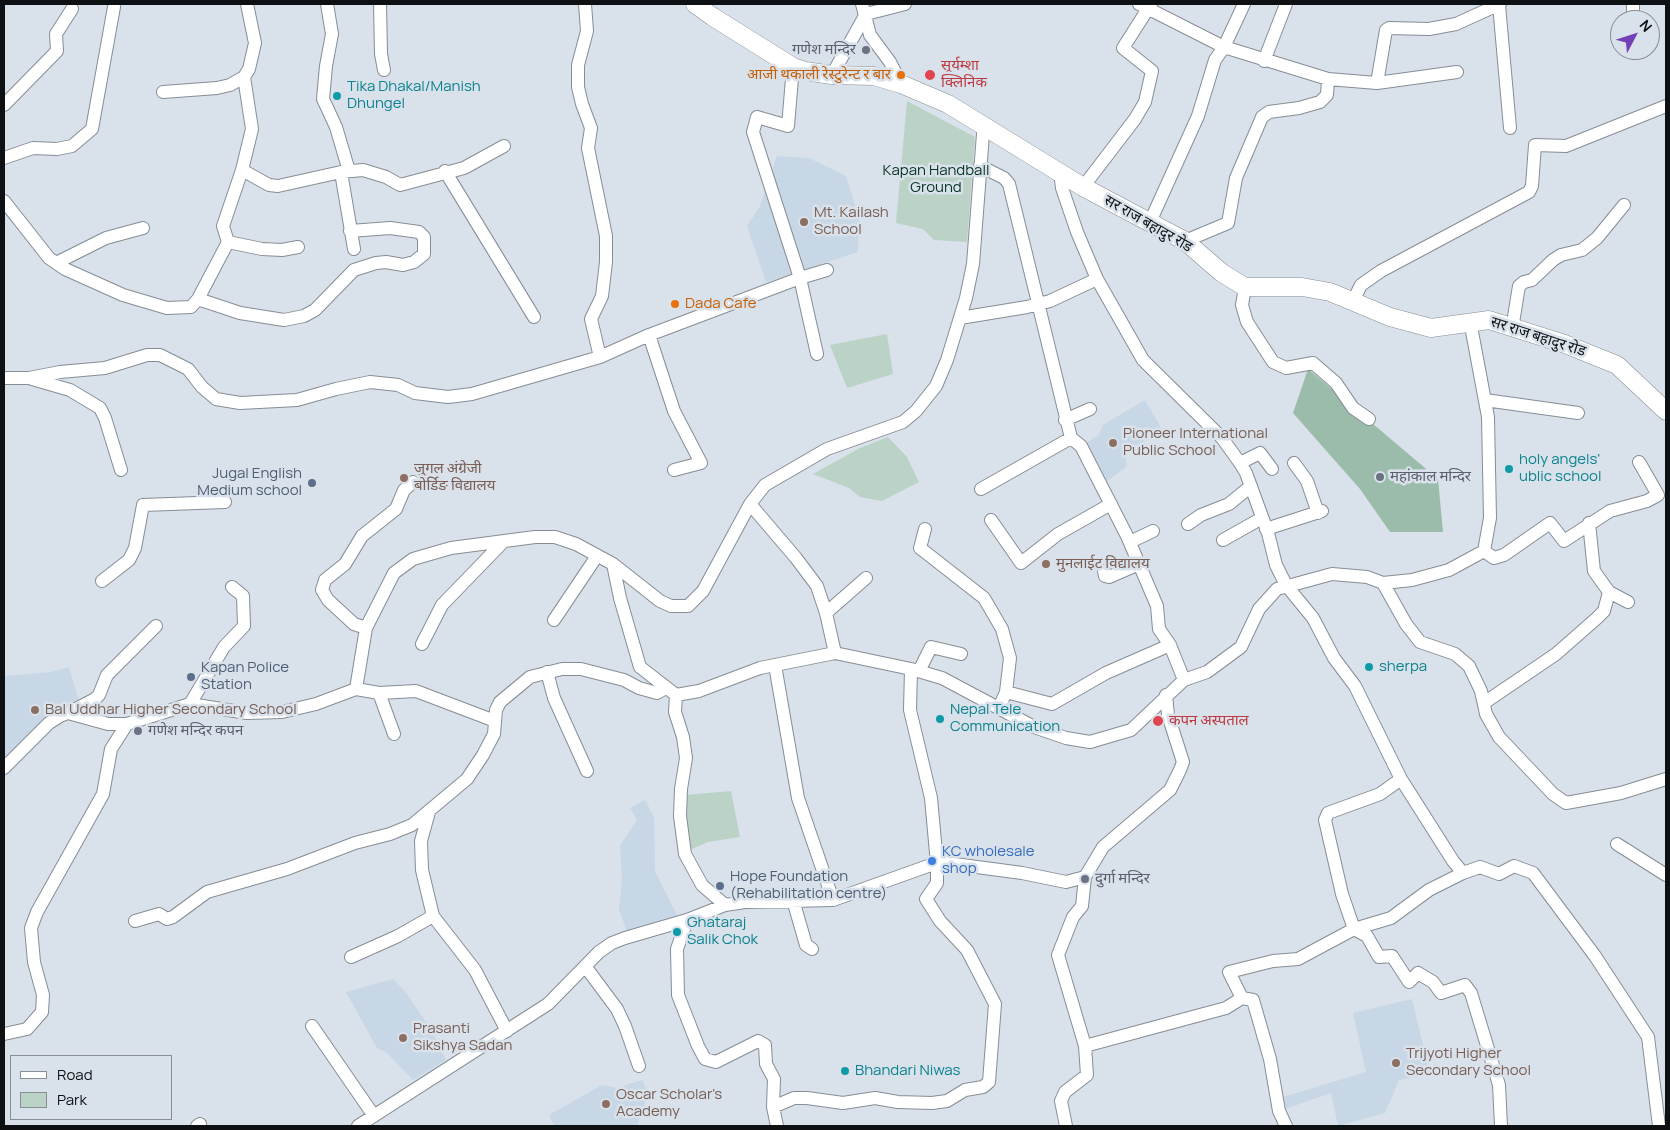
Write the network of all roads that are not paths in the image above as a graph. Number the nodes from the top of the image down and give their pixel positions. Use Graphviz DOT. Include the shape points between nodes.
graph roads {
  1 [pos="247,4"];
  2 [pos="327,4"];
  3 [pos="380,4"];
  4 [pos="585,4"];
  5 [pos="695,4"];
  6 [pos="905,4"];
  7 [pos="1244,4"];
  8 [pos="1286,4"];
  9 [pos="1500,4"];
  10 [pos="1146,5"];
  11 [pos="114,7"];
  12 [pos="72,8"];
  13 [pos="864,9"];
  14 [pos="1224,47"];
  15 [pos="1264,61"];
  16 [pos="793,67"];
  17 [pos="384,70"];
  18 [pos="1457,72"];
  19 [pos="832,75"];
  20 [pos="244,77"];
  21 [pos="1328,79"];
  22 [pos="1377,83"];
  23 [pos="901,84"];
  24 [pos="163,92"];
  25 [pos="4,106"];
  26 [pos="1666,106"];
  27 [pos="986,127"];
  28 [pos="1510,128"];
  29 [pos="504,146"];
  30 [pos="4,158"];
  31 [pos="980,166"];
  32 [pos="242,170"];
  33 [pos="345,171"];
  34 [pos="445,171"];
  35 [pos="1060,172"];
  36 [pos="1083,187"];
  37 [pos="4,201"];
  38 [pos="1624,205"];
  39 [pos="1150,222"];
  40 [pos="143,228"];
  41 [pos="350,231"];
  42 [pos="1185,241"];
  43 [pos="228,242"];
  44 [pos="298,247"];
  45 [pos="354,249"];
  46 [pos="56,264"];
  47 [pos="827,270"];
  48 [pos="800,278"];
  49 [pos="1097,279"];
  50 [pos="1245,288"];
  51 [pos="198,299"];
  52 [pos="1352,303"];
  53 [pos="1037,304"];
  54 [pos="534,317"];
  55 [pos="960,318"];
  56 [pos="1470,321"];
  57 [pos="1512,329"];
  58 [pos="649,335"];
  59 [pos="817,354"];
  60 [pos="600,357"];
  61 [pos="4,378"];
  62 [pos="29,378"];
  63 [pos="1485,400"];
  64 [pos="1090,409"];
  65 [pos="1666,410"];
  66 [pos="1578,413"];
  67 [pos="1369,419"];
  68 [pos="1065,420"];
  69 [pos="1071,438"];
  70 [pos="1240,462"];
  71 [pos="1639,462"];
  72 [pos="1294,463"];
  73 [pos="1272,469"];
  74 [pos="121,470"];
  75 [pos="674,470"];
  76 [pos="413,482"];
  77 [pos="1251,486"];
  78 [pos="982,489"];
  79 [pos="225,502"];
  80 [pos="750,504"];
  81 [pos="1111,504"];
  82 [pos="991,520"];
  83 [pos="1589,523"];
  84 [pos="1188,524"];
  85 [pos="1264,524"];
  86 [pos="925,529"];
  87 [pos="1153,531"];
  88 [pos="1223,540"];
  89 [pos="504,541"];
  90 [pos="1130,542"];
  91 [pos="1484,550"];
  92 [pos="597,556"];
  93 [pos="613,564"];
  94 [pos="1140,564"];
  95 [pos="1104,571"];
  96 [pos="866,578"];
  97 [pos="102,581"];
  98 [pos="1382,583"];
  99 [pos="1286,585"];
  100 [pos="232,587"];
  101 [pos="1609,592"];
  102 [pos="1628,602"];
  103 [pos="826,612"];
  104 [pos="554,620"];
  105 [pos="156,626"];
  106 [pos="366,628"];
  107 [pos="422,644"];
  108 [pos="1170,645"];
  109 [pos="835,653"];
  110 [pos="961,654"];
  111 [pos="774,665"];
  112 [pos="915,670"];
  113 [pos="547,672"];
  114 [pos="1184,680"];
  115 [pos="356,689"];
  116 [pos="671,692"];
  117 [pos="1006,692"];
  118 [pos="379,694"];
  119 [pos="1166,695"];
  120 [pos="1484,703"];
  121 [pos="190,704"];
  122 [pos="999,708"];
  123 [pos="68,713"];
  124 [pos="495,721"];
  125 [pos="127,724"];
  126 [pos="394,734"];
  127 [pos="4,768"];
  128 [pos="587,771"];
  129 [pos="1666,779"];
  130 [pos="1401,780"];
  131 [pos="429,812"];
  132 [pos="1617,844"];
  133 [pos="937,864"];
  134 [pos="1463,873"];
  135 [pos="1666,875"];
  136 [pos="1085,877"];
  137 [pos="793,900"];
  138 [pos="833,900"];
  139 [pos="725,905"];
  140 [pos="434,916"];
  141 [pos="687,920"];
  142 [pos="135,921"];
  143 [pos="1354,929"];
  144 [pos="812,949"];
  145 [pos="351,957"];
  146 [pos="585,966"];
  147 [pos="1242,998"];
  148 [pos="312,1026"];
  149 [pos="507,1031"];
  150 [pos="4,1034"];
  151 [pos="1085,1046"];
  152 [pos="639,1066"];
  153 [pos="772,1107"];
  154 [pos="374,1116"];
  155 [pos="358,1126"];
  156 [pos="777,1126"];
  157 [pos="1066,1126"];
  158 [pos="1286,1126"];
  159 [pos="1501,1126"];
  160 [pos="1659,1126"];
  1 -- 20 [label="street" via="255,43"];
  2 -- 33 [label="street" via="332,34 323,99 336,127"];
  3 -- 17 [label="street"];
  4 -- 60 [label="street" via="587,31 578,65 578,88 591,128 588,148 606,236 602,296 591,319"];
  5 -- 16 [label="street, सर राज बहादुर रोड"];
  6 -- 13 [label="street"];
  7 -- 14 [label="street"];
  8 -- 15 [label="street"];
  9 -- 22 [label="street" via="1456,24 1429,29 1389,28 1386,30"];
  9 -- 28 [label="street"];
  10 -- 14 [label="street"];
  10 -- 36 [label="street" via="1124,48 1152,71 1145,102"];
  11 -- 30 [label="street" via="92,129 72,146 33,148"];
  12 -- 25 [label="street" via="56,34 57,51"];
  13 -- 19 [label="street"];
  13 -- 23 [label="street" via="870,35"];
  14 -- 15 [label="street"];
  14 -- 39 [label="street" via="1215,60 1198,116"];
  15 -- 21 [label="street"];
  16 -- 19 [label="street, सर राज बहादुर रोड"];
  16 -- 48 [label="street" via="788,126 757,117 753,132"];
  18 -- 22 [label="street"];
  19 -- 23 [label="street, सर राज बहादुर रोड" via="874,76"];
  20 -- 24 [label="street" via="217,88"];
  20 -- 32 [label="street" via="252,129"];
  21 -- 22 [label="street"];
  21 -- 42 [label="street" via="1326,96 1320,102 1269,112 1262,117 1236,178 1228,223"];
  23 -- 27 [label="street, सर राज बहादुर रोड" via="948,104"];
  26 -- 52 [label="street" via="1566,146 1536,145 1529,192 1382,271 1361,285"];
  27 -- 31 [label="street"];
  27 -- 35 [label="street, सर राज बहादुर रोड"];
  29 -- 34 [label="street" via="464,168"];
  31 -- 53 [label="street" via="1009,184"];
  31 -- 55 [label="street" via="973,264"];
  32 -- 33 [label="street" via="269,185 278,186"];
  32 -- 43 [label="street" via="223,226"];
  33 -- 34 [label="street" via="375,173 400,185"];
  33 -- 41 [label="street"];
  34 -- 54 [label="street"];
  35 -- 36 [label="street, सर राज बहादुर रोड"];
  35 -- 49 [label="street" via="1077,232"];
  36 -- 39 [label="street, सर राज बहादुर रोड"];
  37 -- 46 [label="street"];
  38 -- 57 [label="street" via="1597,238 1582,250 1552,260 1532,280 1519,286"];
  39 -- 42 [label="street, सर राज बहादुर रोड"];
  40 -- 46 [label="street" via="106,238"];
  41 -- 45 [label="street"];
  41 -- 51 [label="street" via="390,228 418,232 424,237 424,254 403,265 376,263 354,270 315,310 284,320 247,314"];
  42 -- 50 [label="street, सर राज बहादुर रोड"];
  43 -- 44 [label="street" via="262,249"];
  43 -- 51 [label="street"];
  46 -- 51 [label="street" via="123,295 167,308 185,309"];
  47 -- 48 [label="street"];
  48 -- 58 [label="street"];
  48 -- 59 [label="street"];
  49 -- 53 [label="street"];
  49 -- 70 [label="street" via="1143,360 1222,438"];
  50 -- 52 [label="street, सर राज बहादुर रोड" via="1302,287 1330,292"];
  50 -- 67 [label="street" via="1242,305 1247,322 1273,362 1286,368 1312,363 1336,383 1353,408"];
  52 -- 56 [label="street, सर राज बहादुर रोड" via="1431,328"];
  53 -- 55 [label="street"];
  53 -- 68 [label="street"];
  55 -- 80 [label="street" via="948,360 936,386 916,411 903,422 827,449 795,466 765,485"];
  56 -- 57 [label="street, सर राज बहादुर रोड" via="1489,320"];
  56 -- 63 [label="street"];
  57 -- 65 [label="street, सर राज बहादुर रोड" via="1565,344 1617,365"];
  58 -- 60 [label="street"];
  58 -- 75 [label="street" via="674,411 701,463"];
  60 -- 62 [label="street" via="493,389 448,397 370,382 297,400 240,403 216,399 188,369 160,355 146,355 105,368"];
  61 -- 62 [label="street"];
  62 -- 74 [label="street" via="70,390 100,408"];
  63 -- 66 [label="street"];
  63 -- 91 [label="street" via="1490,518"];
  64 -- 68 [label="street"];
  68 -- 69 [label="street"];
  69 -- 78 [label="street"];
  69 -- 81 [label="street" via="1081,446"];
  70 -- 73 [label="street" via="1260,453"];
  70 -- 77 [label="street"];
  71 -- 83 [label="street" via="1658,495 1610,511"];
  72 -- 85 [label="street" via="1307,481 1320,512"];
  76 -- 106 [label="street" via="404,490 396,509 362,536 345,564 326,580 322,590 354,624"];
  77 -- 84 [label="street" via="1228,504"];
  77 -- 85 [label="street"];
  79 -- 97 [label="street" via="143,505 135,548 128,560"];
  80 -- 93 [label="street" via="703,591 688,606 671,606 660,601"];
  80 -- 103 [label="street" via="817,586"];
  81 -- 82 [label="street" via="1058,534 1021,563"];
  81 -- 90 [label="street"];
  83 -- 91 [label="street" via="1564,540 1550,523 1504,555 1494,558"];
  83 -- 101 [label="street" via="1594,571"];
  85 -- 88 [label="street"];
  85 -- 99 [label="street" via="1276,565"];
  86 -- 117 [label="street" via="920,548 984,598 1002,629 1010,658"];
  87 -- 90 [label="street"];
  89 -- 92 [label="street" via="555,537"];
  89 -- 106 [label="street" via="451,548 413,559 394,573"];
  89 -- 107 [label="street" via="442,605"];
  90 -- 94 [label="street"];
  91 -- 98 [label="street" via="1449,570 1412,580"];
  92 -- 93 [label="street"];
  92 -- 104 [label="street"];
  93 -- 116 [label="street" via="640,667"];
  94 -- 95 [label="street" via="1109,577"];
  94 -- 108 [label="street" via="1157,606 1159,629"];
  96 -- 103 [label="street"];
  98 -- 99 [label="street" via="1367,577 1332,574"];
  98 -- 120 [label="street" via="1420,642 1455,654 1469,666"];
  99 -- 114 [label="street" via="1259,609 1241,647 1207,672"];
  99 -- 130 [label="street" via="1314,618 1334,658 1355,686"];
  100 -- 121 [label="street" via="243,596 244,626 224,647"];
  101 -- 102 [label="street"];
  101 -- 120 [label="street" via="1604,611 1597,618 1556,654"];
  103 -- 109 [label="street"];
  105 -- 123 [label="street" via="107,674 95,699"];
  106 -- 115 [label="street"];
  108 -- 114 [label="street"];
  108 -- 117 [label="street" via="1106,673 1052,704"];
  109 -- 111 [label="street"];
  109 -- 112 [label="street"];
  110 -- 112 [label="street" via="931,647"];
  111 -- 116 [label="street" via="699,691"];
  111 -- 138 [label="street" via="798,798"];
  112 -- 122 [label="street" via="942,678"];
  112 -- 133 [label="street" via="910,710 931,798"];
  113 -- 116 [label="street" via="581,669 657,693"];
  113 -- 124 [label="street" via="530,677 500,702"];
  113 -- 128 [label="street" via="554,698"];
  114 -- 119 [label="street"];
  115 -- 118 [label="street"];
  115 -- 121 [label="street" via="316,704 264,714"];
  116 -- 139 [label="street" via="686,758 680,816 685,854 702,885"];
  117 -- 122 [label="street"];
  118 -- 124 [label="street" via="416,691"];
  118 -- 126 [label="street"];
  119 -- 122 [label="street" via="1131,730 1090,742 1034,727"];
  119 -- 136 [label="street" via="1168,715 1183,762 1180,770 1170,790 1103,847"];
  120 -- 129 [label="street" via="1486,714 1500,737 1553,794 1566,803 1621,793"];
  121 -- 125 [label="street"];
  123 -- 125 [label="street" via="108,724"];
  123 -- 127 [label="street" via="49,723"];
  124 -- 131 [label="street" via="494,734 466,779"];
  125 -- 150 [label="street" via="111,750 103,794 31,928 34,962 43,995 42,1012 28,1029"];
  130 -- 134 [label="street"];
  130 -- 143 [label="street" via="1380,794 1335,809 1325,820 1342,894"];
  131 -- 140 [label="street" via="422,840 422,870"];
  131 -- 142 [label="street" via="412,825 390,834 207,892 168,919 159,914"];
  132 -- 135 [label="street"];
  133 -- 136 [label="street" via="1066,882"];
  133 -- 138 [label="street"];
  133 -- 153 [label="street" via="938,883 926,899 940,921 967,950 996,1004 989,1082 965,1090 947,1101 932,1103 876,1098 843,1102 794,1098"];
  134 -- 143 [label="street" via="1429,890 1391,918"];
  134 -- 160 [label="street" via="1480,867 1499,874 1514,866 1533,873 1595,956 1648,1037"];
  136 -- 151 [label="street" via="1082,906 1073,917 1058,955"];
  137 -- 138 [label="street"];
  137 -- 139 [label="street"];
  137 -- 144 [label="street" via="806,945"];
  139 -- 141 [label="street"];
  140 -- 145 [label="street"];
  140 -- 149 [label="street" via="475,970"];
  141 -- 146 [label="street" via="612,943"];
  141 -- 153 [label="street" via="677,949 678,995 698,1046 705,1059 716,1062 758,1041 764,1045 766,1064 774,1079"];
  143 -- 147 [label="street" via="1298,959 1229,972"];
  143 -- 159 [label="street" via="1368,936 1380,957 1392,956 1409,982 1418,973 1433,982 1441,993 1466,985 1499,1085"];
  146 -- 149 [label="street" via="548,1004"];
  146 -- 152 [label="street" via="617,1009"];
  147 -- 151 [label="street" via="1212,1014"];
  147 -- 158 [label="street" via="1253,1000 1270,1060 1279,1110"];
  148 -- 154 [label="street"];
  149 -- 154 [label="street"];
  151 -- 157 [label="street" via="1087,1075 1065,1092 1062,1101"];
  153 -- 156 [label="street"];
  154 -- 155 [label="street"];
}
